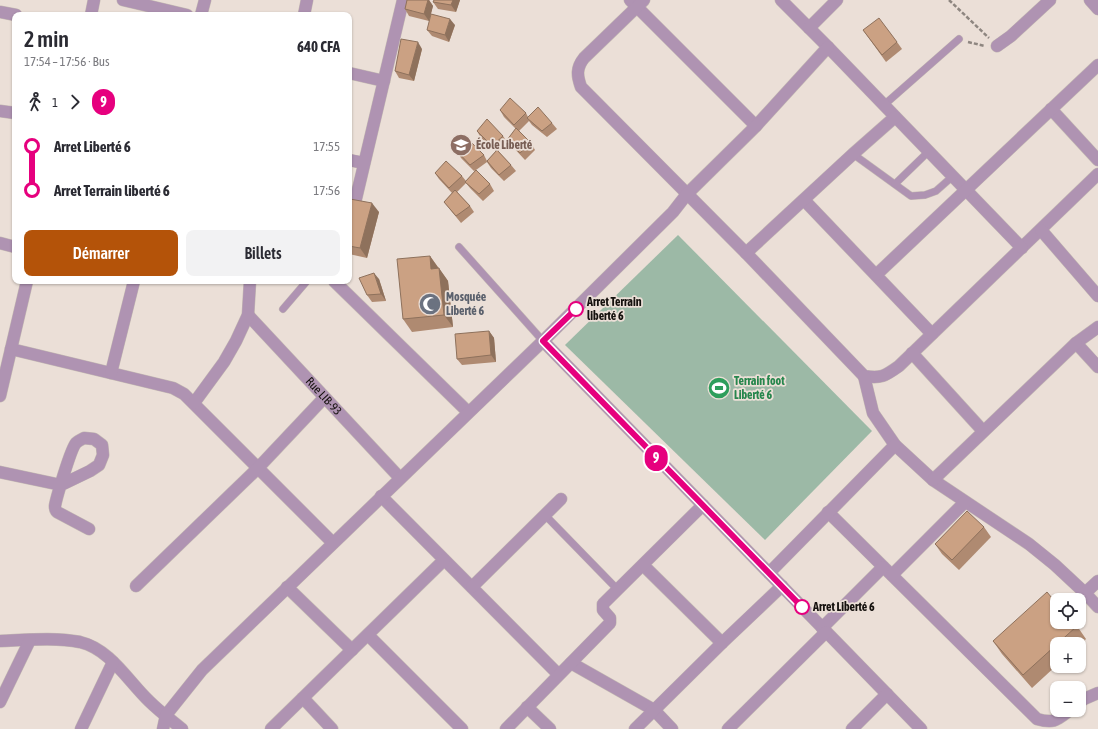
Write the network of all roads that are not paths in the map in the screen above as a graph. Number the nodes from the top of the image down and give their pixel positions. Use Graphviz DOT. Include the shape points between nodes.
graph roads {
  1 [pos="94,0"];
  2 [pos="123,0"];
  3 [pos="205,0"];
  4 [pos="307,0"];
  5 [pos="403,0"];
  6 [pos="781,0"];
  7 [pos="837,0"];
  8 [pos="1050,0"];
  9 [pos="1090,0"];
  10 [pos="637,2"];
  11 [pos="1098,9"];
  12 [pos="0,12"];
  13 [pos="92,12"];
  14 [pos="174,12"];
  15 [pos="203,12"];
  16 [pos="305,12"];
  17 [pos="12,14"];
  18 [pos="809,28"];
  19 [pos="959,39"];
  20 [pos="996,45"];
  21 [pos="828,47"];
  22 [pos="1098,65"];
  23 [pos="352,75"];
  24 [pos="384,81"];
  25 [pos="884,105"];
  26 [pos="1051,109"];
  27 [pos="0,110"];
  28 [pos="12,112"];
  29 [pos="895,117"];
  30 [pos="756,126"];
  31 [pos="928,152"];
  32 [pos="853,154"];
  33 [pos="1098,160"];
  34 [pos="352,161"];
  35 [pos="364,163"];
  36 [pos="1098,174"];
  37 [pos="952,176"];
  38 [pos="895,184"];
  39 [pos="966,190"];
  40 [pos="687,194"];
  41 [pos="804,200"];
  42 [pos="352,215"];
  43 [pos="1040,230"];
  44 [pos="0,243"];
  45 [pos="12,246"];
  46 [pos="459,247"];
  47 [pos="1022,248"];
  48 [pos="746,253"];
  49 [pos="876,275"];
  50 [pos="26,284"];
  51 [pos="133,284"];
  52 [pos="250,284"];
  53 [pos="304,284"];
  54 [pos="337,284"];
  55 [pos="1098,296"];
  56 [pos="283,309"];
  57 [pos="248,315"];
  58 [pos="1098,327"];
  59 [pos="932,334"];
  60 [pos="543,341"];
  61 [pos="1076,344"];
  62 [pos="11,349"];
  63 [pos="912,353"];
  64 [pos="1098,367"];
  65 [pos="111,373"];
  66 [pos="864,376"];
  67 [pos="0,396"];
  68 [pos="324,398"];
  69 [pos="194,403"];
  70 [pos="468,412"];
  71 [pos="984,431"];
  72 [pos="895,446"];
  73 [pos="258,468"];
  74 [pos="0,472"];
  75 [pos="400,478"];
  76 [pos="933,480"];
  77 [pos="381,496"];
  78 [pos="561,499"];
  79 [pos="965,502"];
  80 [pos="703,505"];
  81 [pos="828,512"];
  82 [pos="545,515"];
  83 [pos="90,529"];
  84 [pos="333,543"];
  85 [pos="444,560"];
  86 [pos="643,566"];
  87 [pos="888,571"];
  88 [pos="769,573"];
  89 [pos="1098,581"];
  90 [pos="136,586"];
  91 [pos="782,586"];
  92 [pos="287,587"];
  93 [pos="472,587"];
  94 [pos="618,590"];
  95 [pos="1085,593"];
  96 [pos="1086,594"];
  97 [pos="1098,607"];
  98 [pos="824,630"];
  99 [pos="368,635"];
  100 [pos="30,640"];
  101 [pos="0,641"];
  102 [pos="722,643"];
  103 [pos="352,650"];
  104 [pos="113,662"];
  105 [pos="571,663"];
  106 [pos="558,674"];
  107 [pos="1098,693"];
  108 [pos="887,694"];
  109 [pos="302,698"];
  110 [pos="1086,698"];
  111 [pos="0,702"];
  112 [pos="527,707"];
  113 [pos="654,710"];
  114 [pos="166,715"];
  115 [pos="1061,717"];
  116 [pos="81,729"];
  117 [pos="163,729"];
  118 [pos="182,729"];
  119 [pos="271,729"];
  120 [pos="332,729"];
  121 [pos="462,729"];
  122 [pos="506,729"];
  123 [pos="550,729"];
  124 [pos="636,729"];
  125 [pos="672,729"];
  126 [pos="728,729"];
  127 [pos="852,729"];
  128 [pos="921,729"];
  1 -- 13 [label="street"];
  2 -- 14 [label="street"];
  3 -- 15 [label="street"];
  4 -- 16 [label="street"];
  5 -- 24 [label="street"];
  6 -- 18 [label="street"];
  7 -- 18 [label="street"];
  8 -- 20 [label="street" via="1011,36"];
  9 -- 11 [label="street"];
  10 -- 30 [label="street"];
  10 -- 40 [label="street" via="579,64 578,80 581,87"];
  12 -- 17 [label="street"];
  18 -- 21 [label="street"];
  19 -- 25 [label="lane"];
  21 -- 25 [label="street"];
  21 -- 30 [label="street"];
  22 -- 26 [label="street"];
  23 -- 24 [label="street"];
  24 -- 35 [label="street"];
  25 -- 29 [label="street"];
  26 -- 33 [label="street"];
  26 -- 39 [label="street"];
  27 -- 28 [label="street"];
  29 -- 31 [label="street"];
  29 -- 32 [label="street"];
  30 -- 40 [label="street"];
  31 -- 37 [label="street"];
  31 -- 38 [label="lane"];
  32 -- 38 [label="lane"];
  32 -- 41 [label="street"];
  34 -- 35 [label="street"];
  35 -- 42 [label="street"];
  36 -- 43 [label="street"];
  37 -- 38 [label="lane" via="936,192 925,195 911,196"];
  37 -- 39 [label="street"];
  39 -- 47 [label="street"];
  39 -- 49 [label="street"];
  40 -- 48 [label="street"];
  40 -- 60 [label="street" via="673,212"];
  41 -- 48 [label="street"];
  41 -- 49 [label="street"];
  43 -- 47 [label="street"];
  43 -- 55 [label="street"];
  44 -- 45 [label="street"];
  46 -- 60 [label="lane"];
  47 -- 59 [label="street"];
  48 -- 66 [label="street"];
  49 -- 59 [label="street"];
  50 -- 62 [label="street"];
  51 -- 65 [label="street"];
  52 -- 57 [label="street"];
  53 -- 56 [label="lane"];
  54 -- 70 [label="street"];
  57 -- 68 [label="street, Rue LIB-93"];
  57 -- 69 [label="street" via="224,362"];
  58 -- 61 [label="street"];
  59 -- 63 [label="street"];
  60 -- 70 [label="street"];
  60 -- 80 [label="street"];
  61 -- 64 [label="street"];
  61 -- 71 [label="street"];
  62 -- 65 [label="street"];
  62 -- 67 [label="street"];
  63 -- 66 [label="street" via="887,375 876,378"];
  63 -- 71 [label="street"];
  65 -- 69 [label="street" via="173,388"];
  66 -- 72 [label="street" via="874,413"];
  68 -- 73 [label="street"];
  68 -- 75 [label="street, Rue LIB-93"];
  69 -- 73 [label="street"];
  70 -- 75 [label="street"];
  71 -- 76 [label="street"];
  72 -- 76 [label="street"];
  72 -- 81 [label="street"];
  73 -- 84 [label="street"];
  73 -- 90 [label="street"];
  74 -- 83 [label="street" via="61,485 55,509"];
  75 -- 77 [label="street"];
  76 -- 79 [label="street"];
  77 -- 84 [label="street"];
  77 -- 85 [label="street"];
  78 -- 82 [label="street"];
  79 -- 87 [label="street"];
  79 -- 95 [label="street" via="1029,544"];
  80 -- 86 [label="street"];
  80 -- 88 [label="street"];
  81 -- 87 [label="street"];
  81 -- 88 [label="street"];
  82 -- 93 [label="street"];
  82 -- 94 [label="lane"];
  84 -- 92 [label="street"];
  85 -- 93 [label="street"];
  85 -- 99 [label="street"];
  86 -- 94 [label="street"];
  86 -- 102 [label="street"];
  87 -- 98 [label="street"];
  87 -- 115 [label="street" via="1037,719 1046,722 1056,721"];
  88 -- 91 [label="street"];
  89 -- 95 [label="street"];
  91 -- 98 [label="street"];
  91 -- 102 [label="street"];
  92 -- 103 [label="street"];
  92 -- 114 [label="street" via="202,670"];
  93 -- 106 [label="street"];
  94 -- 105 [label="street" via="602,607 610,618 610,623"];
  96 -- 97 [label="street"];
  98 -- 108 [label="street"];
  98 -- 126 [label="street"];
  99 -- 103 [label="street"];
  99 -- 121 [label="street"];
  100 -- 101 [label="street"];
  100 -- 104 [label="street" via="81,642 98,650"];
  100 -- 111 [label="street"];
  102 -- 113 [label="street"];
  103 -- 109 [label="street"];
  104 -- 114 [label="street" via="145,697"];
  104 -- 116 [label="street"];
  105 -- 106 [label="street"];
  105 -- 113 [label="street"];
  106 -- 112 [label="street"];
  107 -- 110 [label="street"];
  108 -- 127 [label="street"];
  108 -- 128 [label="street"];
  109 -- 119 [label="street"];
  109 -- 120 [label="street"];
  112 -- 122 [label="street"];
  112 -- 123 [label="street"];
  113 -- 124 [label="street"];
  113 -- 125 [label="street"];
  114 -- 117 [label="street"];
  114 -- 118 [label="street"];
}
